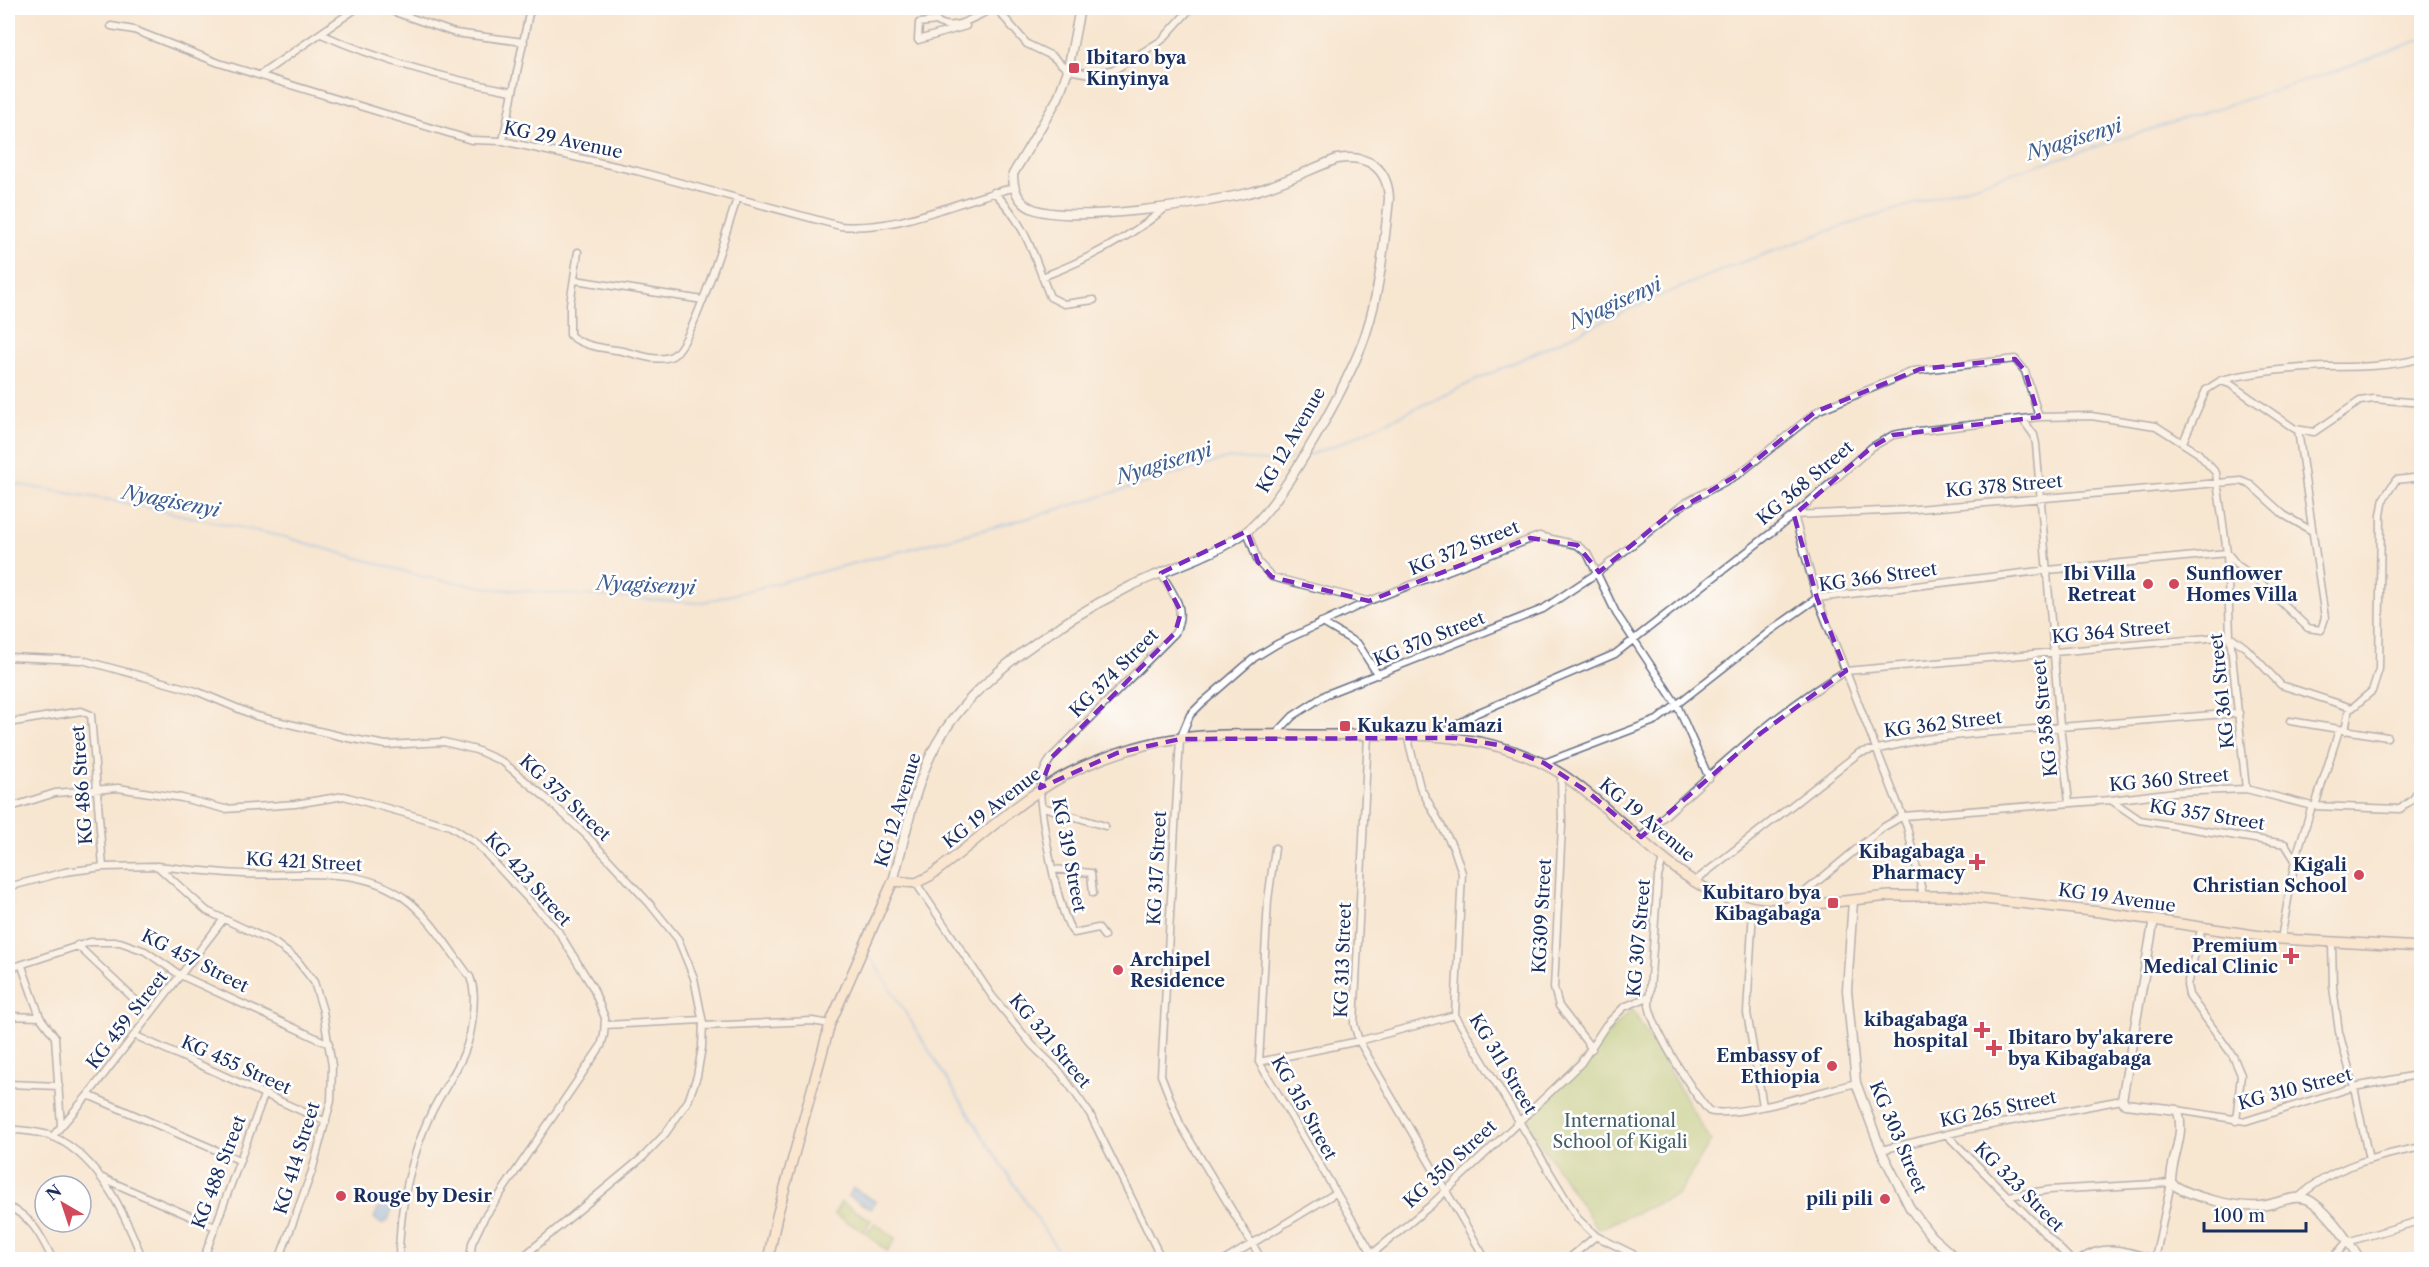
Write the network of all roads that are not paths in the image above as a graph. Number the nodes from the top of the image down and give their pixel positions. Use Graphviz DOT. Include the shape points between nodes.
graph roads {
  1 [pos="357,8"];
  2 [pos="383,8"];
  3 [pos="536,8"];
  4 [pos="1080,8"];
  5 [pos="1191,8"];
  6 [pos="111,26"];
  7 [pos="966,26"];
  8 [pos="321,34"];
  9 [pos="524,42"];
  10 [pos="1068,70"];
  11 [pos="260,75"];
  12 [pos="511,91"];
  13 [pos="503,141"];
  14 [pos="1013,188"];
  15 [pos="994,192"];
  16 [pos="737,199"];
  17 [pos="1169,205"];
  18 [pos="578,252"];
  19 [pos="1042,277"];
  20 [pos="574,280"];
  21 [pos="703,300"];
  22 [pos="1094,300"];
  23 [pos="2421,358"];
  24 [pos="2220,381"];
  25 [pos="2421,403"];
  26 [pos="2040,417"];
  27 [pos="2023,420"];
  28 [pos="2298,430"];
  29 [pos="2183,442"];
  30 [pos="2421,477"];
  31 [pos="2217,483"];
  32 [pos="2040,497"];
  33 [pos="1794,515"];
  34 [pos="1247,531"];
  35 [pos="2312,531"];
  36 [pos="2227,554"];
  37 [pos="2048,570"];
  38 [pos="1161,573"];
  39 [pos="1597,573"];
  40 [pos="1817,598"];
  41 [pos="1369,601"];
  42 [pos="1321,622"];
  43 [pos="2230,636"];
  44 [pos="1636,640"];
  45 [pos="2054,652"];
  46 [pos="8,657"];
  47 [pos="1846,671"];
  48 [pos="1378,675"];
  49 [pos="1677,705"];
  50 [pos="2349,708"];
  51 [pos="2239,713"];
  52 [pos="2290,721"];
  53 [pos="8,723"];
  54 [pos="2060,726"];
  55 [pos="2342,730"];
  56 [pos="1274,735"];
  57 [pos="1368,735"];
  58 [pos="1407,735"];
  59 [pos="2387,736"];
  60 [pos="1437,737"];
  61 [pos="1180,738"];
  62 [pos="1877,747"];
  63 [pos="1544,763"];
  64 [pos="1562,774"];
  65 [pos="1709,778"];
  66 [pos="2421,782"];
  67 [pos="1040,788"];
  68 [pos="98,789"];
  69 [pos="2246,789"];
  70 [pos="2111,800"];
  71 [pos="2069,802"];
  72 [pos="2313,806"];
  73 [pos="1043,807"];
  74 [pos="8,808"];
  75 [pos="1903,816"];
  76 [pos="1105,826"];
  77 [pos="1641,837"];
  78 [pos="1275,848"];
  79 [pos="1664,858"];
  80 [pos="2295,860"];
  81 [pos="157,866"];
  82 [pos="103,867"];
  83 [pos="1053,869"];
  84 [pos="893,881"];
  85 [pos="1695,881"];
  86 [pos="916,883"];
  87 [pos="8,887"];
  88 [pos="1093,894"];
  89 [pos="1923,895"];
  90 [pos="1853,900"];
  91 [pos="1786,908"];
  92 [pos="1753,909"];
  93 [pos="2154,919"];
  94 [pos="222,920"];
  95 [pos="2202,926"];
  96 [pos="1104,936"];
  97 [pos="2281,939"];
  98 [pos="2332,943"];
  99 [pos="77,945"];
  100 [pos="2421,946"];
  101 [pos="22,966"];
  102 [pos="8,969"];
  103 [pos="180,975"];
  104 [pos="1648,997"];
  105 [pos="150,1014"];
  106 [pos="1455,1015"];
  107 [pos="8,1016"];
  108 [pos="40,1017"];
  109 [pos="703,1023"];
  110 [pos="830,1024"];
  111 [pos="604,1025"];
  112 [pos="134,1035"];
  113 [pos="1359,1041"];
  114 [pos="329,1044"];
  115 [pos="1592,1049"];
  116 [pos="1259,1062"];
  117 [pos="2421,1074"];
  118 [pos="1856,1083"];
  119 [pos="8,1084"];
  120 [pos="59,1086"];
  121 [pos="2354,1087"];
  122 [pos="88,1095"];
  123 [pos="264,1095"];
  124 [pos="2122,1100"];
  125 [pos="1763,1106"];
  126 [pos="2177,1110"];
  127 [pos="1519,1119"];
  128 [pos="2236,1121"];
  129 [pos="326,1122"];
  130 [pos="61,1126"];
  131 [pos="8,1129"];
  132 [pos="1947,1135"];
  133 [pos="52,1137"];
  134 [pos="2421,1147"];
  135 [pos="1881,1150"];
  136 [pos="239,1160"];
  137 [pos="2369,1160"];
  138 [pos="99,1177"];
  139 [pos="2171,1183"];
  140 [pos="1448,1189"];
  141 [pos="1334,1194"];
  142 [pos="2008,1196"];
  143 [pos="2298,1198"];
  144 [pos="8,1207"];
  145 [pos="2421,1221"];
  146 [pos="214,1227"];
  147 [pos="1596,1236"];
  148 [pos="1253,1242"];
  149 [pos="2348,1242"];
  150 [pos="1374,1257"];
  151 [pos="2156,1259"];
  152 [pos="53,1260"];
  153 [pos="143,1260"];
  154 [pos="203,1260"];
  155 [pos="279,1260"];
  156 [pos="399,1260"];
  157 [pos="470,1260"];
  158 [pos="519,1260"];
  159 [pos="768,1260"];
  160 [pos="1162,1260"];
  161 [pos="1225,1260"];
  162 [pos="1262,1260"];
  163 [pos="1486,1260"];
  164 [pos="1567,1260"];
  165 [pos="1645,1260"];
  166 [pos="1958,1260"];
  167 [pos="2071,1260"];
  168 [pos="2080,1260"];
  169 [pos="2331,1260"];
  170 [pos="2361,1260"];
  1 -- 8 [label="street"];
  2 -- 9 [label="street" via="454,33"];
  3 -- 9 [label="street" via="529,13"];
  4 -- 10 [label="street"];
  5 -- 10 [label="street" via="1162,40 1116,69 1091,74"];
  6 -- 11 [label="street, KG 29 Avenue" via="134,30"];
  7 -- 10 [label="street" via="918,40 919,23 937,21 951,27 996,8 1027,44 1052,56"];
  8 -- 11 [label="street"];
  8 -- 12 [label="street" via="447,80"];
  9 -- 12 [label="street"];
  10 -- 14 [label="street" via="1050,114 1017,164"];
  11 -- 13 [label="street, KG 29 Avenue" via="460,137"];
  12 -- 13 [label="street"];
  13 -- 16 [label="street, KG 29 Avenue" via="637,171"];
  14 -- 15 [label="street, KG 29 Avenue"];
  14 -- 17 [label="street, KG 12 Avenue" via="1029,207 1066,214"];
  15 -- 16 [label="street, KG 29 Avenue" via="909,221 865,228 810,220"];
  15 -- 19 [label="street" via="1018,219"];
  16 -- 21 [label="street"];
  17 -- 19 [label="street" via="1087,259"];
  17 -- 34 [label="street, KG 12 Avenue" via="1249,193 1350,157 1373,162 1387,183 1384,245 1367,331 1353,365 1299,463 1269,510"];
  18 -- 20 [label="street"];
  19 -- 22 [label="street" via="1050,297 1058,303"];
  20 -- 21 [label="street"];
  20 -- 21 [label="street" via="570,335 589,345 656,358 672,357 680,350"];
  23 -- 24 [label="street" via="2376,366 2245,374"];
  24 -- 28 [label="street"];
  24 -- 29 [label="street" via="2206,390"];
  25 -- 28 [label="street" via="2373,399 2360,402 2320,430"];
  26 -- 27 [label="street, KG 368 Street"];
  26 -- 29 [label="street, KG 368 Street" via="2091,416 2145,424"];
  26 -- 39 [label="street, KG 370 Street" via="2025,371 2015,359 1920,369 1815,412 1738,474 1666,517"];
  27 -- 32 [label="street, KG 358 Street" via="2036,444"];
  27 -- 33 [label="street, KG 368 Street" via="1893,435 1872,447"];
  28 -- 35 [label="street"];
  29 -- 31 [label="street, KG 368 Street" via="2210,464"];
  30 -- 50 [label="street" via="2396,480 2384,498 2379,669 2373,691"];
  31 -- 32 [label="street, KG 378 Street"];
  31 -- 35 [label="street, KG 378 Street" via="2246,482 2284,515"];
  31 -- 36 [label="street, KG 361 Street"];
  32 -- 33 [label="street, KG 378 Street" via="1905,510"];
  32 -- 37 [label="street, KG 358 Street"];
  33 -- 40 [label="street"];
  33 -- 44 [label="street, KG 368 Street"];
  34 -- 38 [label="street, KG 12 Avenue"];
  34 -- 41 [label="street" via="1258,562 1272,577"];
  35 -- 36 [label="street" via="2325,618 2324,627 2318,631 2299,620"];
  36 -- 37 [label="street, KG 366 Street"];
  36 -- 43 [label="street, KG 361 Street"];
  37 -- 40 [label="street, KG 366 Street"];
  37 -- 45 [label="street, KG 358 Street"];
  38 -- 67 [label="street, KG 374 Street" via="1181,612 1175,633 1047,763"];
  38 -- 84 [label="street, KG 12 Avenue" via="1095,606 1037,643 999,671 951,721 926,767"];
  39 -- 41 [label="street, KG 372 Street" via="1587,553 1578,546 1534,537"];
  39 -- 44 [label="street, KG 372 Street" via="1616,613"];
  39 -- 48 [label="street, KG 370 Street" via="1534,613"];
  40 -- 47 [label="street"];
  40 -- 49 [label="street, KG 366 Street"];
  41 -- 42 [label="street, KG 372 Street"];
  42 -- 48 [label="street" via="1358,644"];
  42 -- 61 [label="street, KG 372 Street" via="1277,644 1229,678 1190,715"];
  43 -- 45 [label="street, KG 364 Street"];
  43 -- 50 [label="street" via="2281,685"];
  43 -- 51 [label="street, KG 361 Street"];
  44 -- 49 [label="street, KG 372 Street"];
  44 -- 60 [label="street, KG 368 Street" via="1599,663 1471,716"];
  45 -- 47 [label="street, KG 364 Street"];
  45 -- 54 [label="street, KG 358 Street"];
  46 -- 109 [label="street, KG 375 Street" via="81,660 196,691 256,716 298,728 386,744 444,742 503,762 585,834 678,939 694,978"];
  47 -- 62 [label="street"];
  47 -- 65 [label="street, KG 364 Street" via="1807,697"];
  48 -- 56 [label="street, KG 370 Street" via="1327,694"];
  49 -- 63 [label="street, KG 366 Street" via="1657,720"];
  49 -- 65 [label="street, KG 372 Street"];
  50 -- 55 [label="street"];
  51 -- 54 [label="street, KG 362 Street"];
  51 -- 69 [label="street, KG 361 Street"];
  52 -- 55 [label="street"];
  53 -- 68 [label="street, KG 486 Street" via="81,711 91,715"];
  54 -- 62 [label="street, KG 362 Street"];
  54 -- 71 [label="street, KG 358 Street"];
  55 -- 59 [label="street"];
  55 -- 72 [label="street"];
  56 -- 57 [label="main road, KG 19 Avenue"];
  56 -- 61 [label="main road, KG 19 Avenue"];
  57 -- 58 [label="main road, KG 19 Avenue"];
  57 -- 113 [label="street, KG 313 Street" via="1354,1024"];
  58 -- 60 [label="main road, KG 19 Avenue"];
  58 -- 106 [label="street, KG 311 Street" via="1420,787 1461,867"];
  60 -- 63 [label="main road, KG 19 Avenue" via="1498,746"];
  61 -- 67 [label="main road, KG 19 Avenue" via="1117,753"];
  61 -- 148 [label="street, KG 317 Street" via="1161,1075 1180,1124"];
  62 -- 75 [label="street"];
  62 -- 85 [label="street, KG 362 Street" via="1859,753"];
  63 -- 64 [label="main road, KG 19 Avenue"];
  64 -- 77 [label="main road, KG 19 Avenue"];
  64 -- 115 [label="street, KG309 Street" via="1554,988 1560,1006"];
  65 -- 77 [label="street, KG 364 Street"];
  66 -- 72 [label="street, KG 360 Street" via="2414,798 2400,808"];
  67 -- 73 [label="street, KG 319 Street"];
  67 -- 86 [label="main road, KG 19 Avenue" via="944,866"];
  68 -- 74 [label="street, KG 423 Street" via="55,793"];
  68 -- 82 [label="street, KG 486 Street"];
  68 -- 111 [label="street, KG 423 Street" via="137,789 225,809 344,796 450,826 475,842 558,931 593,988"];
  69 -- 70 [label="street, KG 360 Street"];
  69 -- 72 [label="street, KG 360 Street"];
  70 -- 71 [label="street, KG 360 Street"];
  70 -- 80 [label="street, KG 357 Street" via="2140,820 2285,844"];
  71 -- 75 [label="street, KG 360 Street"];
  72 -- 80 [label="street"];
  73 -- 76 [label="street"];
  73 -- 83 [label="street, KG 319 Street"];
  75 -- 89 [label="street"];
  75 -- 91 [label="street, KG 360 Street" via="1882,828"];
  77 -- 79 [label="main road, KG 19 Avenue"];
  78 -- 116 [label="street, KG 315 Street" via="1268,900"];
  79 -- 85 [label="main road, KG 19 Avenue"];
  79 -- 104 [label="street, KG 307 Street" via="1658,876"];
  80 -- 97 [label="street"];
  81 -- 82 [label="street"];
  81 -- 94 [label="street, KG 414 Street"];
  81 -- 156 [label="street, KG 421 Street" via="366,878 405,898 470,977 474,987 472,1032 464,1059 430,1115 416,1152 405,1194"];
  82 -- 87 [label="street"];
  83 -- 88 [label="street" via="1091,873"];
  83 -- 96 [label="street, KG 319 Street" via="1070,928 1074,933 1098,928"];
  84 -- 86 [label="main road"];
  84 -- 110 [label="main road, KG 12 Avenue"];
  85 -- 92 [label="main road, KG 19 Avenue" via="1719,896"];
  86 -- 160 [label="street, KG 321 Street" via="992,996 1060,1072 1090,1114"];
  89 -- 90 [label="main road, KG 19 Avenue"];
  89 -- 93 [label="main road, KG 19 Avenue"];
  90 -- 91 [label="main road, KG 19 Avenue"];
  90 -- 118 [label="street, KG 303 Street" via="1847,990"];
  91 -- 92 [label="main road, KG 19 Avenue"];
  92 -- 125 [label="street" via="1747,1013"];
  93 -- 95 [label="main road, KG 19 Avenue"];
  93 -- 124 [label="street"];
  94 -- 103 [label="street, KG 459 Street"];
  94 -- 114 [label="street, KG 414 Street" via="274,943 306,969 323,1011"];
  95 -- 97 [label="main road, KG 19 Avenue"];
  95 -- 128 [label="street" via="2187,985 2189,995 2241,1075"];
  97 -- 98 [label="main road, KG 19 Avenue"];
  98 -- 100 [label="main road, KG 19 Avenue"];
  98 -- 121 [label="street" via="2335,1010"];
  99 -- 101 [label="street, KG 457 Street"];
  99 -- 103 [label="street, KG 457 Street" via="99,941 127,944 145,951"];
  99 -- 105 [label="street"];
  101 -- 102 [label="street, KG 457 Street"];
  101 -- 108 [label="street"];
  103 -- 105 [label="street, KG 459 Street"];
  103 -- 114 [label="street, KG 457 Street"];
  104 -- 115 [label="street, KG 350 Street" via="1624,1007 1606,1025"];
  104 -- 125 [label="street, KG 307 Street" via="1650,1014 1709,1111 1717,1114"];
  105 -- 112 [label="street, KG 459 Street"];
  106 -- 113 [label="street"];
  106 -- 127 [label="street, KG 311 Street"];
  107 -- 108 [label="street"];
  108 -- 120 [label="street" via="55,1038"];
  109 -- 110 [label="street"];
  109 -- 111 [label="street"];
  109 -- 158 [label="street, KG 375 Street" via="697,1076 680,1115 643,1157"];
  110 -- 159 [label="main road, KG 12 Avenue"];
  111 -- 157 [label="street" via="601,1046 589,1066 484,1218 472,1243"];
  112 -- 122 [label="street, KG 459 Street"];
  112 -- 123 [label="street, KG 455 Street"];
  113 -- 116 [label="street"];
  113 -- 140 [label="street, KG 313 Street"];
  114 -- 129 [label="street, KG 414 Street" via="332,1085"];
  115 -- 127 [label="street, KG 350 Street"];
  116 -- 141 [label="street, KG 315 Street"];
  117 -- 121 [label="street, KG 310 Street"];
  118 -- 125 [label="street"];
  118 -- 135 [label="street, KG 303 Street"];
  119 -- 120 [label="street"];
  120 -- 130 [label="street"];
  121 -- 128 [label="street, KG 310 Street" via="2260,1118"];
  121 -- 137 [label="street"];
  122 -- 130 [label="street, KG 459 Street"];
  122 -- 136 [label="street"];
  123 -- 129 [label="street, KG 455 Street"];
  123 -- 136 [label="street, KG 488 Street"];
  124 -- 126 [label="street" via="2125,1104"];
  124 -- 132 [label="street, KG 265 Street"];
  126 -- 128 [label="street, KG 310 Street"];
  126 -- 139 [label="street" via="2180,1130"];
  127 -- 140 [label="street, KG 350 Street"];
  127 -- 147 [label="street, KG 311 Street" via="1578,1219"];
  129 -- 155 [label="street, KG 414 Street"];
  130 -- 133 [label="street, KG 459 Street"];
  131 -- 133 [label="street"];
  132 -- 135 [label="street, KG 265 Street"];
  132 -- 142 [label="street, KG 323 Street"];
  133 -- 138 [label="street" via="76,1152"];
  134 -- 137 [label="street"];
  135 -- 166 [label="street, KG 303 Street" via="1921,1225"];
  136 -- 146 [label="street, KG 488 Street"];
  137 -- 143 [label="street" via="2320,1179"];
  138 -- 146 [label="street"];
  138 -- 153 [label="street" via="121,1208"];
  139 -- 142 [label="street"];
  139 -- 143 [label="street" via="2237,1206 2261,1206"];
  139 -- 151 [label="street"];
  140 -- 150 [label="street, KG 350 Street"];
  140 -- 163 [label="street, KG 313 Street"];
  141 -- 148 [label="street"];
  141 -- 150 [label="street, KG 315 Street"];
  142 -- 167 [label="street, KG 323 Street"];
  143 -- 149 [label="street" via="2315,1204"];
  144 -- 152 [label="street" via="17,1210 37,1229"];
  145 -- 149 [label="street"];
  146 -- 154 [label="street, KG 488 Street"];
  147 -- 164 [label="street"];
  147 -- 165 [label="street, KG 311 Street"];
  148 -- 161 [label="street"];
  148 -- 162 [label="street, KG 317 Street"];
  149 -- 169 [label="street"];
  149 -- 170 [label="street"];
  151 -- 168 [label="street" via="2113,1248"];
}
